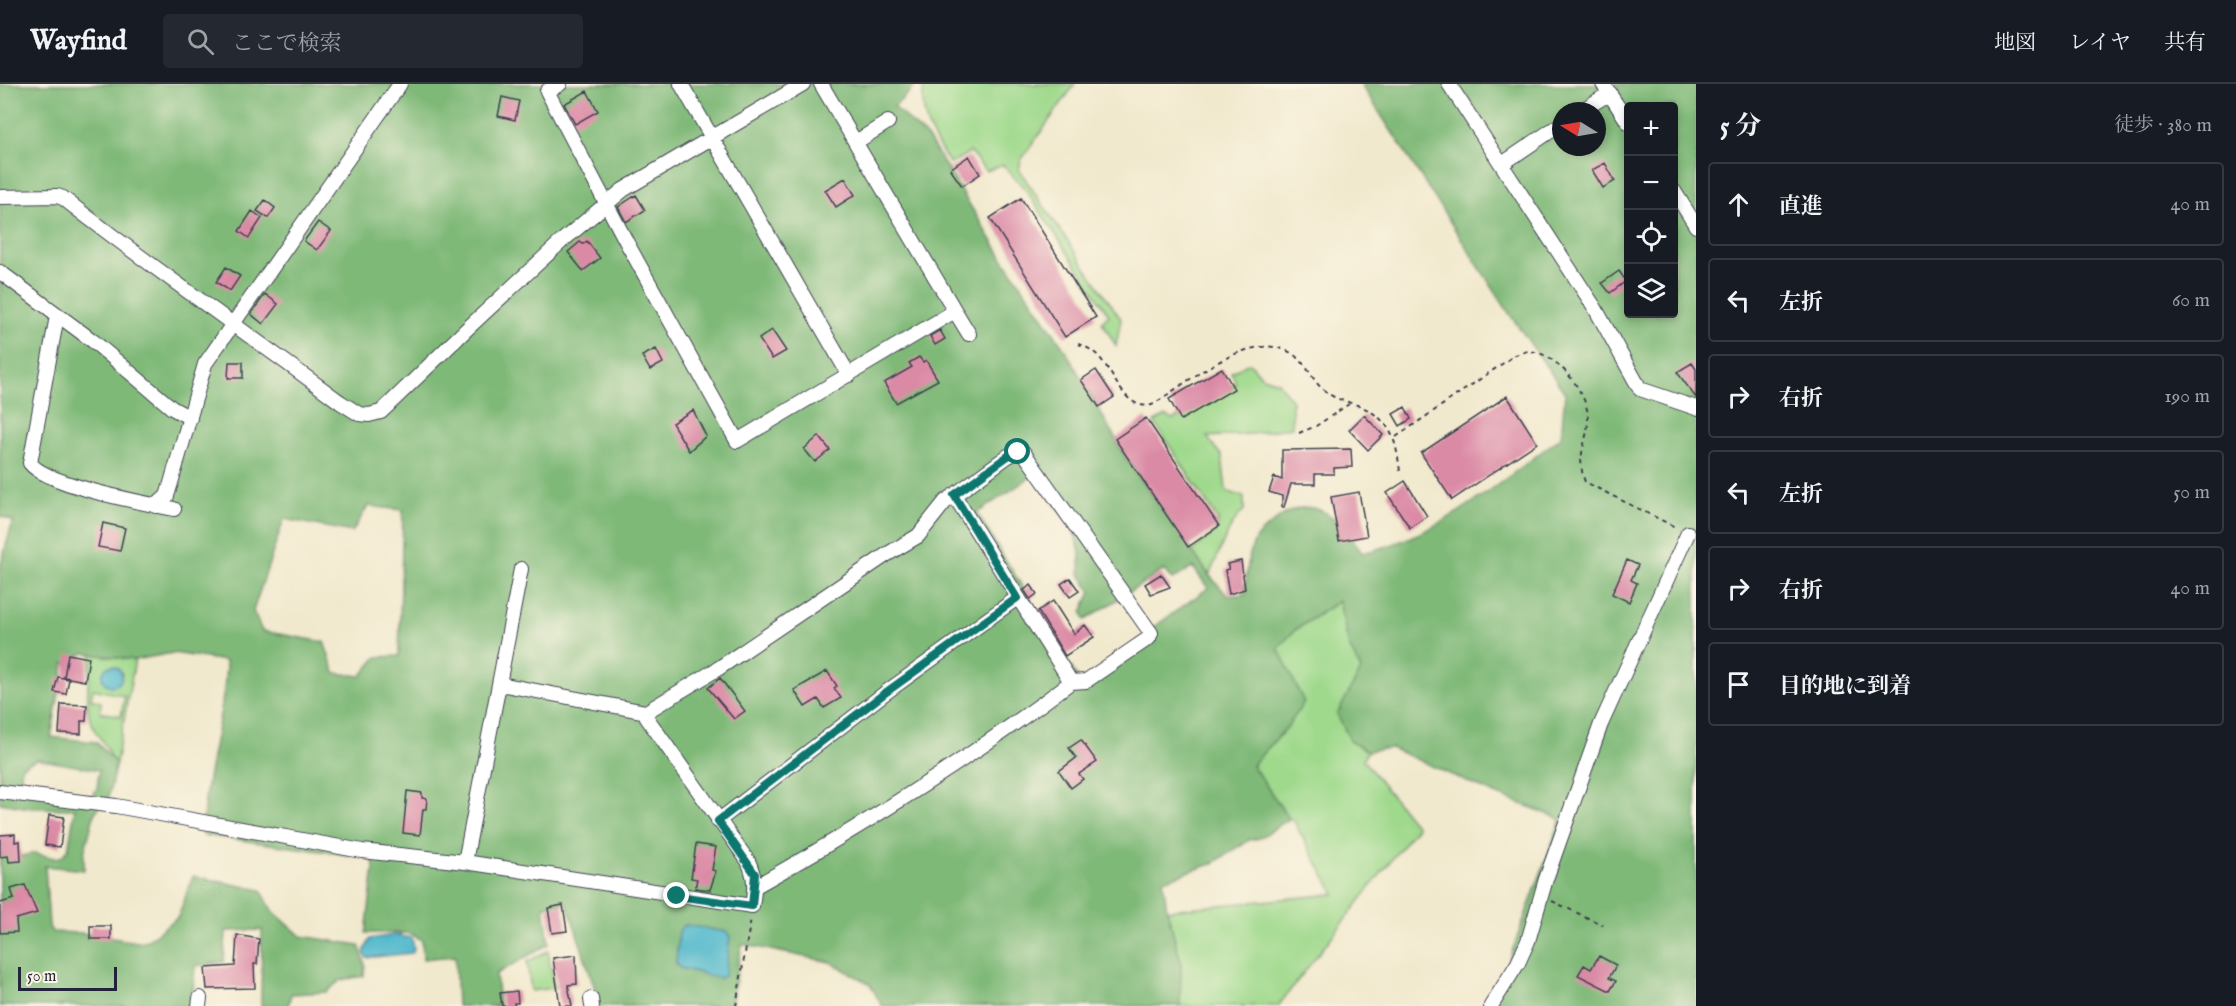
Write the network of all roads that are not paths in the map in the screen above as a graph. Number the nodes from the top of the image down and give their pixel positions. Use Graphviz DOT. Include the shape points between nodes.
graph roads {
  1 [pos="400,84"];
  2 [pos="560,84"];
  3 [pos="681,84"];
  4 [pos="803,84"];
  5 [pos="821,84"];
  6 [pos="1449,84"];
  7 [pos="1606,88"];
  8 [pos="1591,102"];
  9 [pos="1624,115"];
  10 [pos="888,122"];
  11 [pos="1552,130"];
  12 [pos="711,136"];
  13 [pos="856,142"];
  14 [pos="1502,164"];
  15 [pos="1678,196"];
  16 [pos="0,197"];
  17 [pos="606,203"];
  18 [pos="1694,217"];
  19 [pos="0,272"];
  20 [pos="955,311"];
  21 [pos="57,316"];
  22 [pos="232,322"];
  23 [pos="969,334"];
  24 [pos="849,375"];
  25 [pos="1696,408"];
  26 [pos="190,418"];
  27 [pos="954,495"];
  28 [pos="156,506"];
  29 [pos="174,509"];
  30 [pos="1688,533"];
  31 [pos="521,569"];
  32 [pos="1017,598"];
  33 [pos="1071,682"];
  34 [pos="500,684"];
  35 [pos="646,712"];
  36 [pos="0,792"];
  37 [pos="718,821"];
  38 [pos="465,862"];
  39 [pos="756,886"];
  40 [pos="1491,1006"];
  1 -- 22 [label="lane"];
  2 -- 17 [label="lane" via="547,91"];
  3 -- 12 [label="lane"];
  4 -- 12 [label="lane"];
  5 -- 13 [label="lane"];
  6 -- 14 [label="lane"];
  7 -- 8 [label="lane"];
  7 -- 9 [label="lane"];
  10 -- 13 [label="lane"];
  11 -- 14 [label="lane"];
  12 -- 17 [label="lane"];
  12 -- 24 [label="lane"];
  13 -- 20 [label="lane"];
  14 -- 25 [label="lane" via="1595,308 1640,389"];
  15 -- 18 [label="lane"];
  16 -- 22 [label="lane" via="63,198 151,267"];
  17 -- 22 [label="lane" via="381,412 359,414"];
  17 -- 24 [label="lane" via="737,441"];
  19 -- 21 [label="lane"];
  20 -- 23 [label="lane"];
  20 -- 24 [label="lane"];
  21 -- 26 [label="lane" via="93,340 172,408"];
  21 -- 28 [label="lane" via="30,463 42,475"];
  22 -- 26 [label="lane" via="205,364"];
  26 -- 28 [label="lane" via="167,496"];
  27 -- 32 [label="lane"];
  27 -- 33 [label="lane" via="1008,456 1024,453 1151,633 1086,681"];
  27 -- 35 [label="lane" via="918,536 719,669"];
  28 -- 29 [label="lane"];
  30 -- 40 [label="lane" via="1601,724 1518,963"];
  31 -- 34 [label="lane"];
  32 -- 33 [label="lane"];
  32 -- 37 [label="lane"];
  33 -- 39 [label="lane" via="947,772"];
  34 -- 35 [label="lane"];
  34 -- 38 [label="lane"];
  35 -- 37 [label="lane" via="646,718"];
  36 -- 38 [label="lane" via="116,806 362,851"];
  37 -- 39 [label="lane" via="748,861"];
  38 -- 39 [label="lane" via="752,906"];
}
